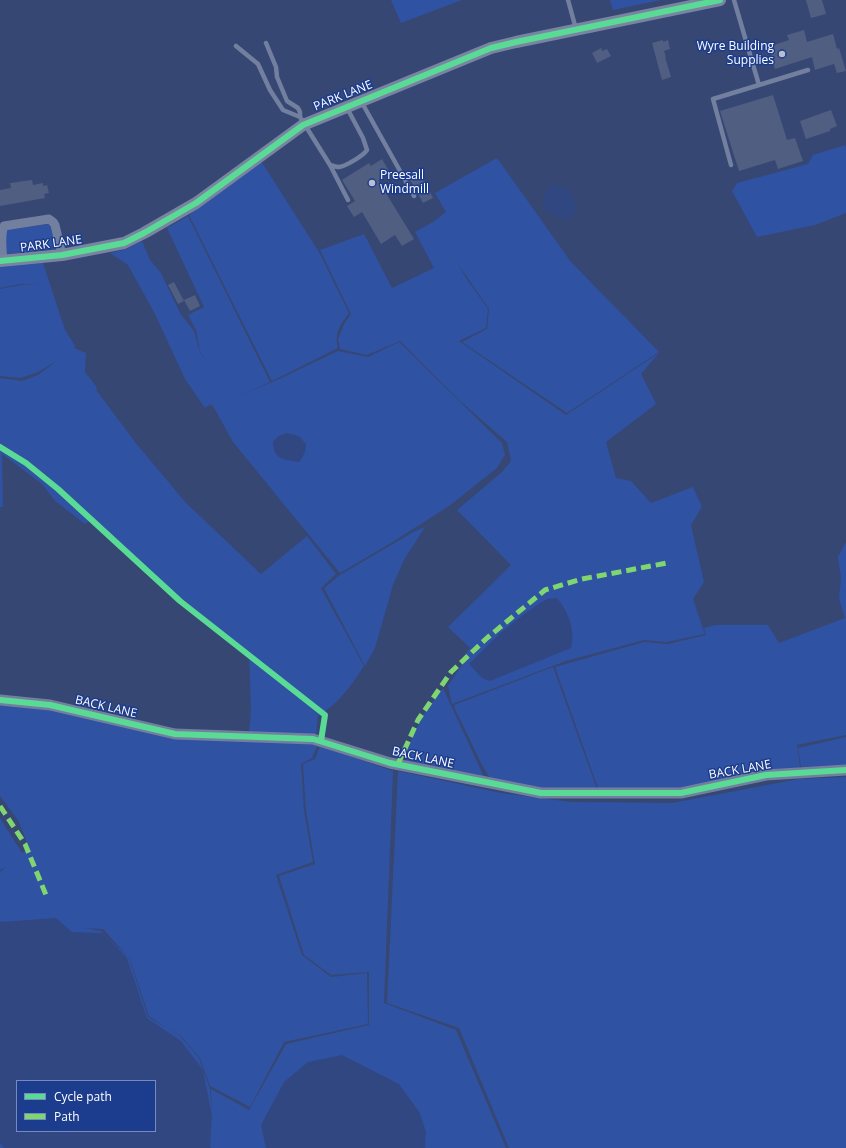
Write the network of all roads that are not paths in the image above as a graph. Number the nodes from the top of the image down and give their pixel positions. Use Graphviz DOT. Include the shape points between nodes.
graph roads {
  1 [pos="568,0"];
  2 [pos="720,0"];
  3 [pos="734,0"];
  4 [pos="576,29"];
  5 [pos="266,43"];
  6 [pos="236,46"];
  7 [pos="808,70"];
  8 [pos="759,85"];
  9 [pos="361,101"];
  10 [pos="346,107"];
  11 [pos="303,121"];
  12 [pos="330,165"];
  13 [pos="731,166"];
  14 [pos="414,196"];
  15 [pos="348,200"];
  16 [pos="62,256"];
  17 [pos="2,261"];
  18 [pos="0,700"];
  19 [pos="846,770"];
  1 -- 4 [label="lane"];
  2 -- 4 [label="main road, PARK LANE"];
  3 -- 8 [label="lane"];
  4 -- 9 [label="main road, PARK LANE" via="491,48"];
  5 -- 11 [label="lane" via="287,101 298,108"];
  6 -- 11 [label="lane" via="258,64 283,110"];
  7 -- 8 [label="lane"];
  8 -- 13 [label="lane" via="713,99"];
  9 -- 10 [label="main road, PARK LANE"];
  9 -- 14 [label="lane"];
  10 -- 11 [label="main road, PARK LANE"];
  10 -- 12 [label="lane" via="367,150 364,155 340,167"];
  11 -- 12 [label="lane"];
  11 -- 16 [label="main road, PARK LANE" via="196,203 144,233 124,243"];
  12 -- 15 [label="lane"];
  16 -- 17 [label="main road, PARK LANE"];
  16 -- 17 [label="street, PARK LANE" via="55,225 49,220 4,226 0,237"];
  18 -- 19 [label="street, BACK LANE" via="50,705 175,734 313,739 390,763 541,793 681,793 766,775"];
}
